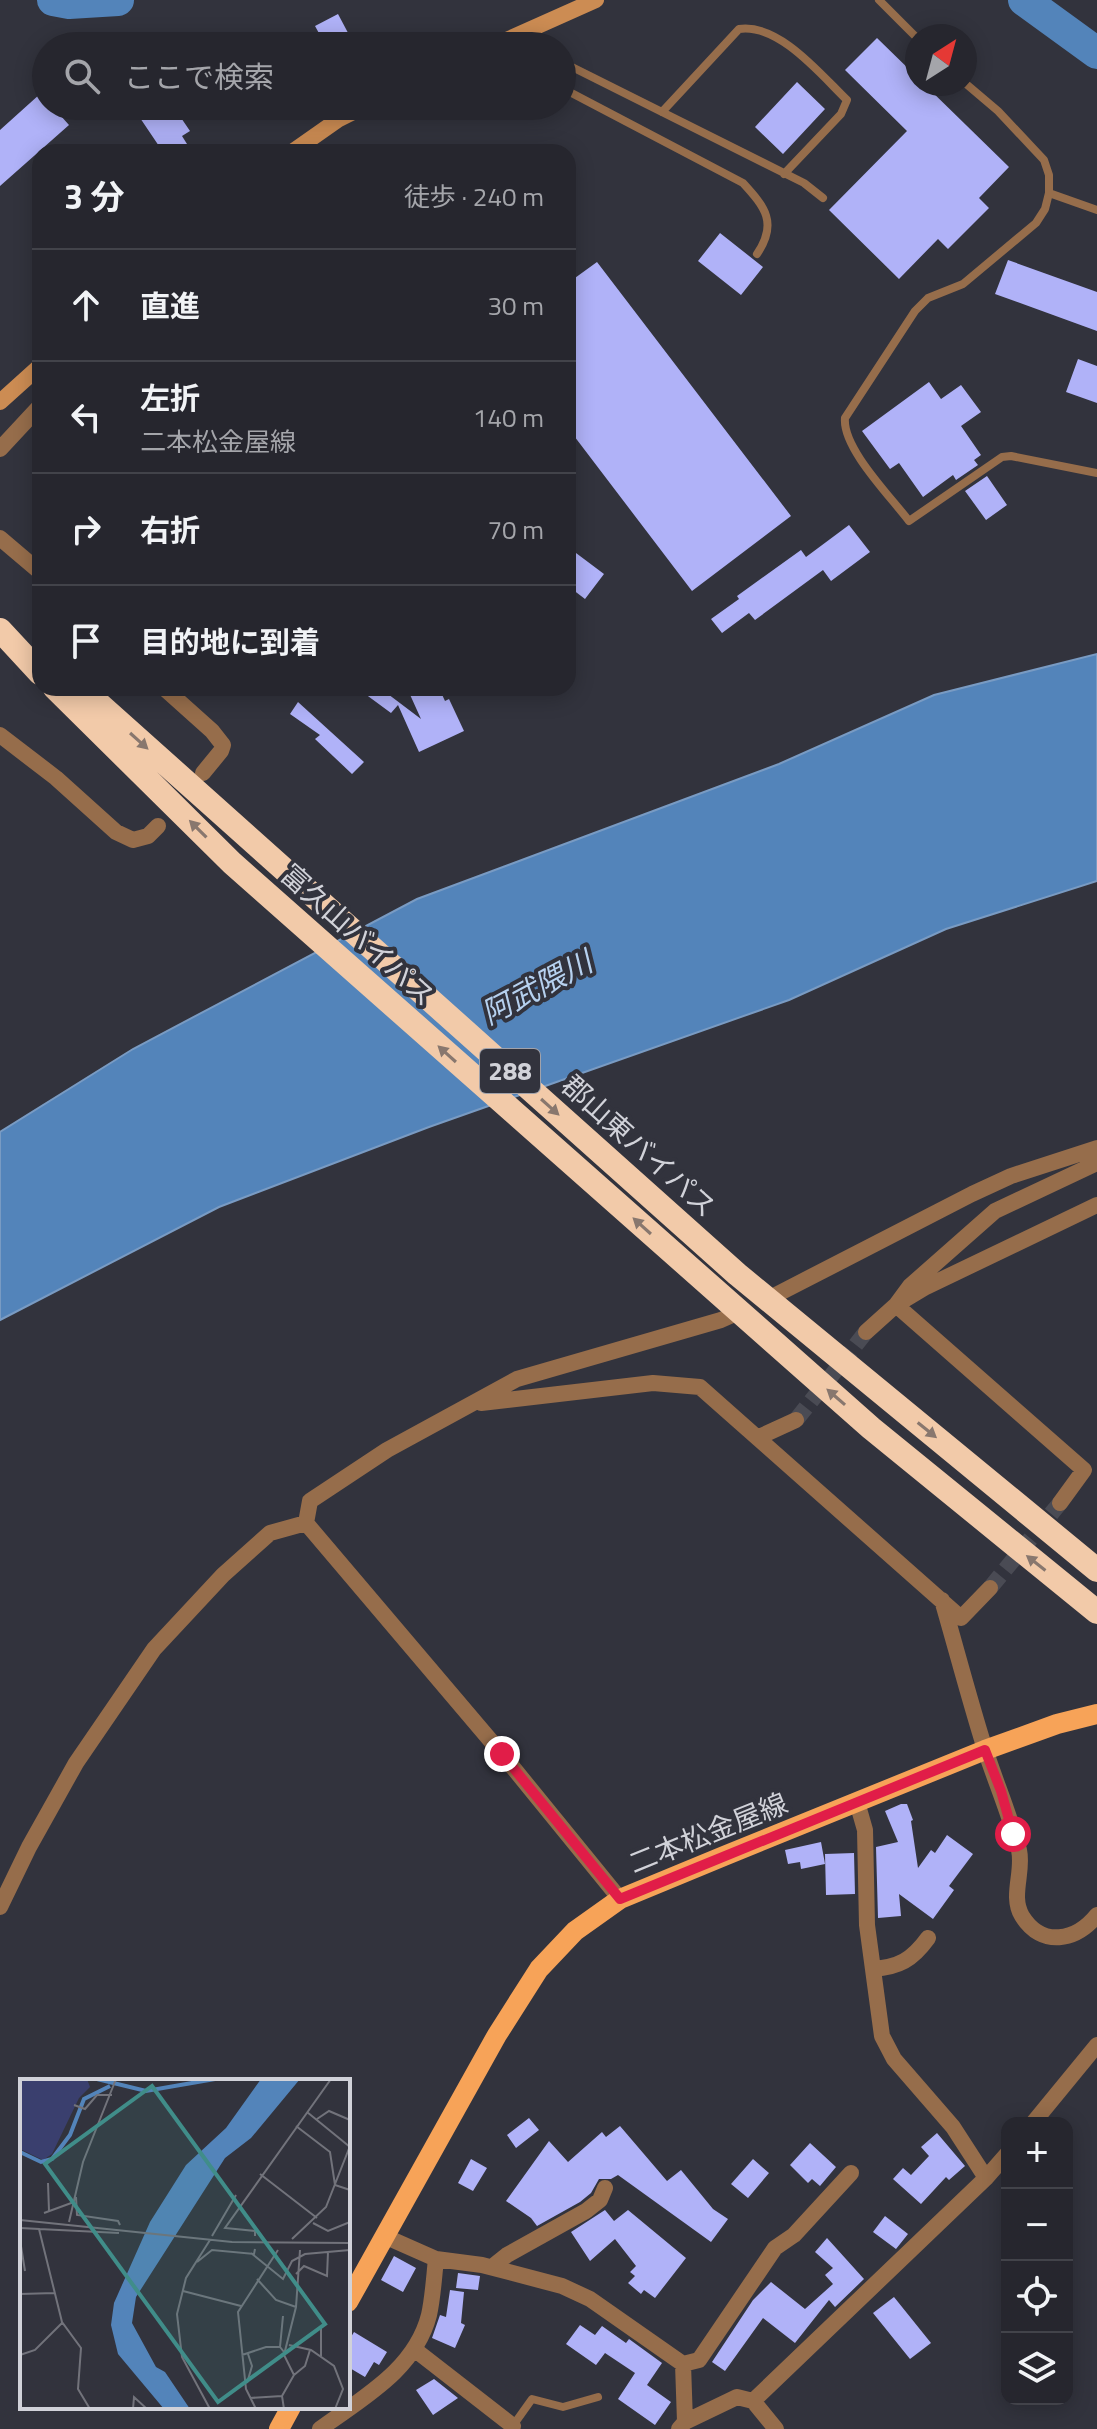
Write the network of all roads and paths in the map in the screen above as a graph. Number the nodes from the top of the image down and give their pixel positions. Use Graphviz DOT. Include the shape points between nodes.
graph roads {
  1 [pos="596,0"];
  2 [pos="879,0"];
  3 [pos="905,26"];
  4 [pos="534,30"];
  5 [pos="530,32"];
  6 [pos="576,69"];
  7 [pos="977,93"];
  8 [pos="576,95"];
  9 [pos="662,112"];
  10 [pos="338,120"];
  11 [pos="303,144"];
  12 [pos="784,174"];
  13 [pos="1049,193"];
  14 [pos="823,198"];
  15 [pos="1097,210"];
  16 [pos="757,254"];
  17 [pos="32,372"];
  18 [pos="3,394"];
  19 [pos="32,415"];
  20 [pos="0,449"];
  21 [pos="1097,473"];
  22 [pos="0,538"];
  23 [pos="32,565"];
  24 [pos="0,614"];
  25 [pos="0,630"];
  26 [pos="32,643"];
  27 [pos="32,664"];
  28 [pos="63,696"];
  29 [pos="90,696"];
  30 [pos="173,696"];
  31 [pos="0,735"];
  32 [pos="203,773"];
  33 [pos="158,826"];
  34 [pos="1097,1148"];
  35 [pos="1097,1163"];
  36 [pos="1097,1205"];
  37 [pos="768,1299"];
  38 [pos="896,1305"];
  39 [pos="739,1312"];
  40 [pos="866,1332"];
  41 [pos="470,1404"];
  42 [pos="796,1420"];
  43 [pos="759,1437"];
  44 [pos="1060,1503"];
  45 [pos="306,1523"];
  46 [pos="1097,1570"];
  47 [pos="990,1588"];
  48 [pos="941,1598"];
  49 [pos="1097,1612"];
  50 [pos="1097,1714"];
  51 [pos="985,1750"];
  52 [pos="857,1802"];
  53 [pos="620,1899"];
  54 [pos="0,1907"];
  55 [pos="1097,1915"];
  56 [pos="928,1938"];
  57 [pos="873,1969"];
  58 [pos="1097,2045"];
  59 [pos="1038,2117"];
  60 [pos="1001,2161"];
  61 [pos="851,2173"];
  62 [pos="986,2178"];
  63 [pos="605,2188"];
  64 [pos="384,2236"];
  65 [pos="436,2259"];
  66 [pos="492,2267"];
  67 [pos="350,2298"];
  68 [pos="414,2349"];
  69 [pos="683,2364"];
  70 [pos="598,2397"];
  71 [pos="753,2401"];
  72 [pos="350,2407"];
  73 [pos="290,2409"];
  74 [pos="347,2409"];
  75 [pos="682,2426"];
  76 [pos="512,2427"];
  77 [pos="279,2429"];
  78 [pos="320,2429"];
  79 [pos="776,2429"];
  1 -- 4 [label="street"];
  2 -- 3 [label="lane"];
  4 -- 5 [label="street"];
  6 -- 9 [label="lane"];
  7 -- 13 [label="lane" via="1044,160"];
  8 -- 16 [label="lane" via="743,183 769,220"];
  9 -- 12 [label="lane"];
  9 -- 12 [label="lane" via="739,29 780,39 847,100 841,114"];
  10 -- 11 [label="street"];
  12 -- 14 [label="lane"];
  13 -- 15 [label="lane"];
  13 -- 21 [label="lane" via="1036,223 963,284 928,298 915,311 844,426 852,447 909,521 1002,457"];
  17 -- 18 [label="street"];
  19 -- 20 [label="street"];
  22 -- 23 [label="street"];
  24 -- 26 [label="highway"];
  25 -- 27 [label="highway"];
  39 -- 28 [label="highway, 富久山バイパス / 288, one-way" via="254,883"];
  29 -- 37 [label="highway, 郡山東バイパス / 288, one-way"];
  30 -- 32 [label="street" via="223,745"];
  31 -- 33 [label="street" via="116,832 133,840"];
  34 -- 37 [label="street" via="1011,1176"];
  35 -- 38 [label="street" via="995,1211 910,1286"];
  36 -- 38 [label="street"];
  37 -- 46 [label="highway, 郡山東バイパス / 288, one-way"];
  38 -- 40 [label="street"];
  38 -- 44 [label="street" via="1084,1470"];
  39 -- 41 [label="street" via="517,1379"];
  49 -- 39 [label="highway, 288, one-way" via="871,1428"];
  41 -- 43 [label="street" via="653,1383 700,1387"];
  41 -- 45 [label="street" via="310,1501"];
  42 -- 43 [label="street"];
  43 -- 48 [label="street"];
  45 -- 53 [label="street"];
  45 -- 54 [label="street" via="270,1533 154,1649 76,1763"];
  47 -- 48 [label="street" via="961,1618"];
  48 -- 51 [label="street"];
  50 -- 51 [label="main road, 二本松金屋線"];
  51 -- 52 [label="main road, 二本松金屋線"];
  51 -- 55 [label="street" via="1019,1853 1017,1896 1022,1916 1035,1930 1058,1939 1088,1927"];
  52 -- 53 [label="main road, 二本松金屋線"];
  52 -- 57 [label="street" via="865,1830"];
  53 -- 64 [label="main road, 二本松金屋線" via="575,1931 539,1969"];
  56 -- 57 [label="street" via="896,1968"];
  57 -- 62 [label="street" via="886,2047 953,2127"];
  58 -- 59 [label="street"];
  60 -- 62 [label="street"];
  61 -- 69 [label="street" via="794,2235 775,2248 699,2360"];
  62 -- 71 [label="street"];
  63 -- 66 [label="street" via="586,2211"];
  64 -- 65 [label="street"];
  64 -- 67 [label="main road, 二本松金屋線"];
  65 -- 66 [label="street"];
  65 -- 68 [label="street" via="429,2315"];
  66 -- 69 [label="street" via="590,2299"];
  68 -- 72 [label="street" via="394,2374"];
  68 -- 76 [label="street"];
  69 -- 75 [label="street"];
  70 -- 76 [label="lane" via="563,2407 532,2399"];
  71 -- 75 [label="street" via="737,2397"];
  71 -- 79 [label="street"];
  73 -- 77 [label="main road"];
  74 -- 78 [label="street"];
}
